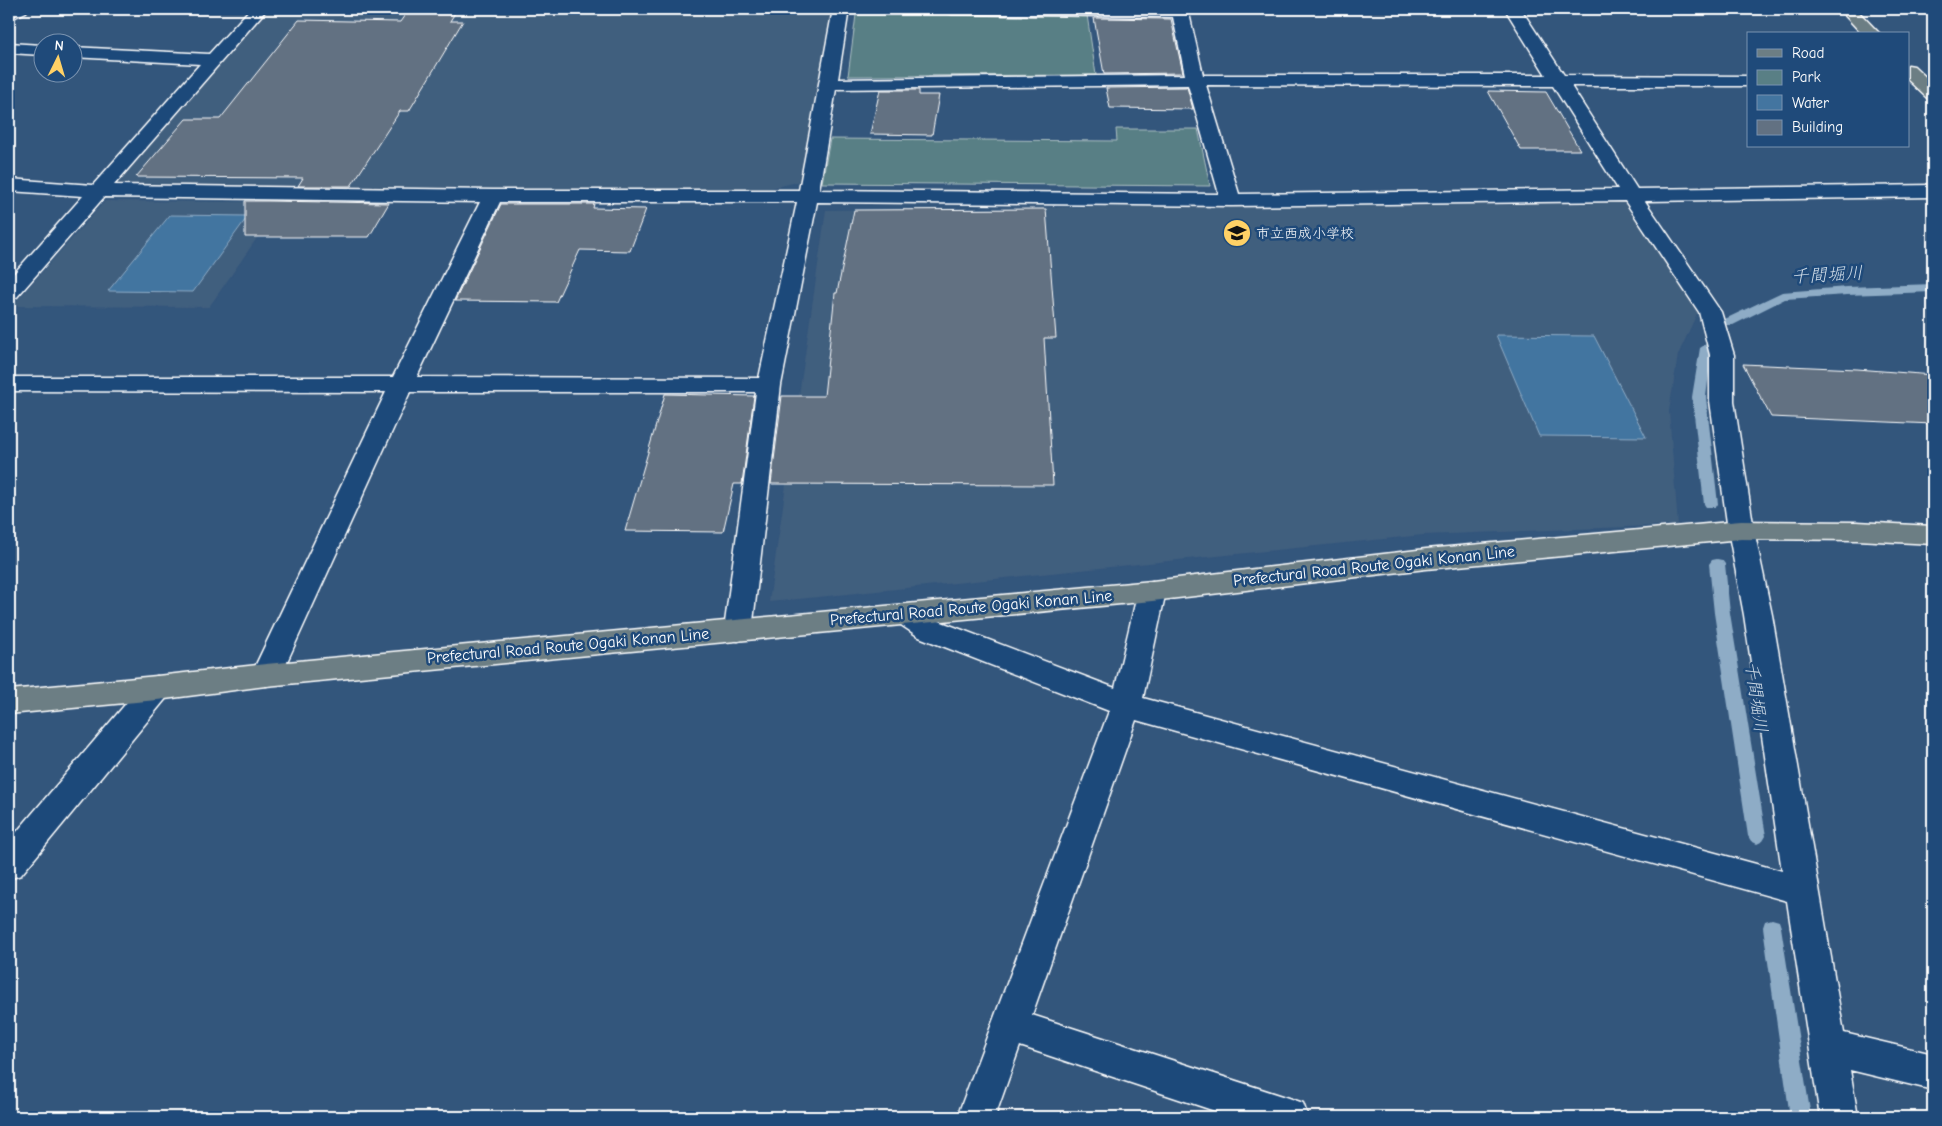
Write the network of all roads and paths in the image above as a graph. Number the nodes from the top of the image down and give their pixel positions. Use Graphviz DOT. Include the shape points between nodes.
graph roads {
  1 [pos="20,9"];
  2 [pos="259,9"];
  3 [pos="841,9"];
  4 [pos="952,9"];
  5 [pos="1513,9"];
  6 [pos="1847,9"];
  7 [pos="1180,10"];
  8 [pos="9,15"];
  9 [pos="1870,32"];
  10 [pos="9,48"];
  11 [pos="32,49"];
  12 [pos="82,53"];
  13 [pos="214,60"];
  14 [pos="1911,76"];
  15 [pos="1195,80"];
  16 [pos="1747,81"];
  17 [pos="1560,82"];
  18 [pos="829,84"];
  19 [pos="1933,94"];
  20 [pos="9,185"];
  21 [pos="98,191"];
  22 [pos="1933,191"];
  23 [pos="493,196"];
  24 [pos="808,196"];
  25 [pos="1632,196"];
  26 [pos="1231,200"];
  27 [pos="9,292"];
  28 [pos="9,384"];
  29 [pos="401,385"];
  30 [pos="769,385"];
  31 [pos="1741,530"];
  32 [pos="1933,535"];
  33 [pos="1152,591"];
  34 [pos="905,614"];
  35 [pos="738,630"];
  36 [pos="266,675"];
  37 [pos="157,688"];
  38 [pos="9,702"];
  39 [pos="1126,705"];
  40 [pos="9,866"];
  41 [pos="1803,891"];
  42 [pos="1010,1024"];
  43 [pos="1828,1048"];
  44 [pos="1933,1072"];
  45 [pos="976,1117"];
  46 [pos="1288,1117"];
  47 [pos="1839,1117"];
  1 -- 8 [label="street"];
  2 -- 13 [label="street"];
  3 -- 18 [label="street"];
  4 -- 7 [label="street"];
  5 -- 17 [label="street"];
  6 -- 9 [label="main road"];
  7 -- 15 [label="street"];
  10 -- 11 [label="street"];
  12 -- 13 [label="street"];
  13 -- 21 [label="street"];
  14 -- 19 [label="main road"];
  15 -- 17 [label="street"];
  15 -- 18 [label="street"];
  15 -- 26 [label="street"];
  16 -- 17 [label="street"];
  17 -- 25 [label="street"];
  18 -- 24 [label="street"];
  20 -- 21 [label="street"];
  21 -- 23 [label="street"];
  21 -- 27 [label="street"];
  22 -- 25 [label="street"];
  23 -- 24 [label="street"];
  23 -- 29 [label="street"];
  24 -- 26 [label="street"];
  24 -- 30 [label="street"];
  25 -- 26 [label="street"];
  25 -- 31 [label="street" via="1710,312 1722,355 1722,401"];
  28 -- 29 [label="street"];
  29 -- 30 [label="street"];
  29 -- 36 [label="street"];
  30 -- 35 [label="street"];
  31 -- 32 [label="main road, Prefectural Road Route Ogaki Konan Line"];
  31 -- 33 [label="main road, Prefectural Road Route Ogaki Konan Line" via="1426,559"];
  31 -- 41 [label="street" via="1758,614"];
  33 -- 34 [label="main road, Prefectural Road Route Ogaki Konan Line"];
  33 -- 39 [label="street"];
  34 -- 35 [label="main road, Prefectural Road Route Ogaki Konan Line"];
  34 -- 39 [label="street" via="929,629"];
  35 -- 36 [label="main road, Prefectural Road Route Ogaki Konan Line"];
  36 -- 37 [label="main road, Prefectural Road Route Ogaki Konan Line"];
  37 -- 38 [label="main road, Prefectural Road Route Ogaki Konan Line"];
  37 -- 40 [label="street"];
  39 -- 41 [label="street"];
  39 -- 42 [label="street"];
  41 -- 43 [label="street"];
  42 -- 45 [label="street"];
  42 -- 46 [label="street"];
  43 -- 44 [label="street"];
  43 -- 47 [label="street"];
}
